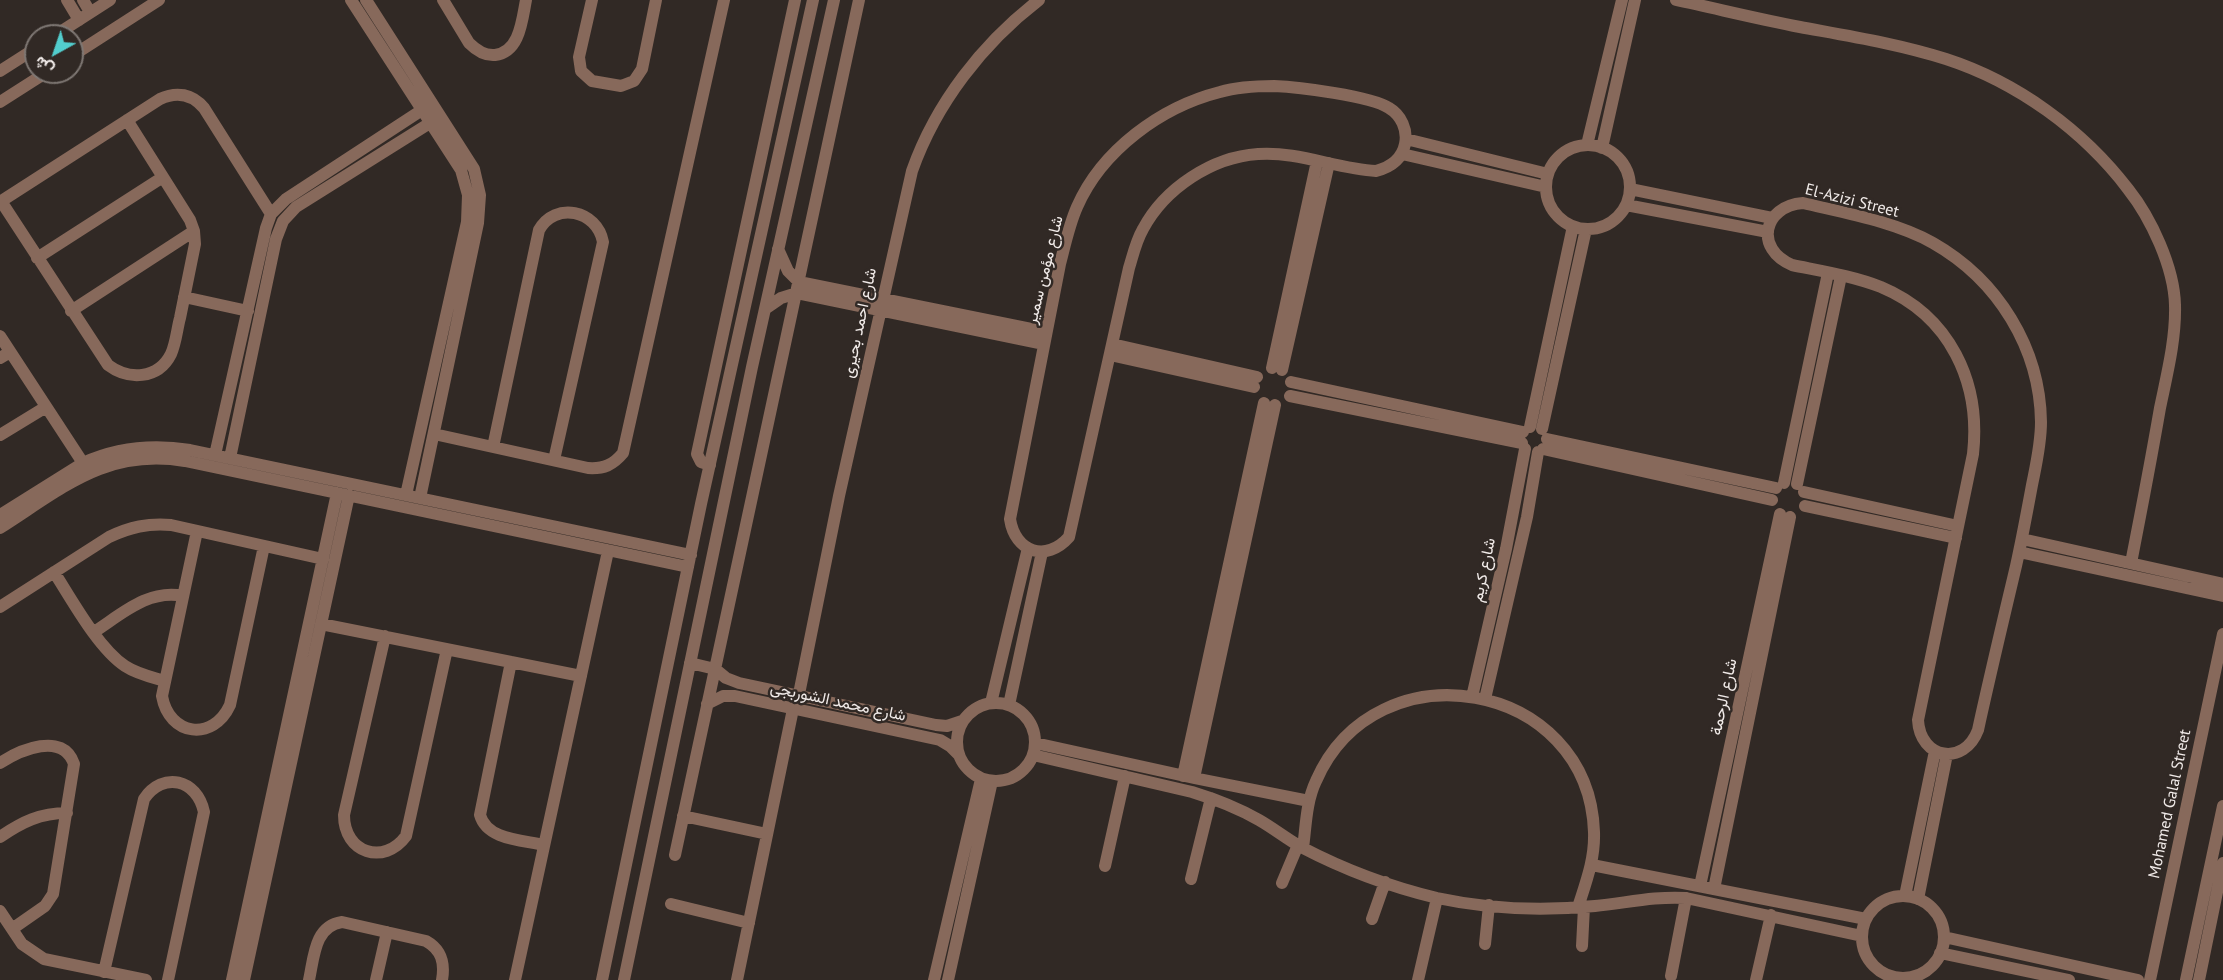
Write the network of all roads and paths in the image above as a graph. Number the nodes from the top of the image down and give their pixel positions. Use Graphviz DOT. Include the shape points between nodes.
graph roads {
  1 [pos="67,0"];
  2 [pos="83,0"];
  3 [pos="110,0"];
  4 [pos="159,0"];
  5 [pos="351,0"];
  6 [pos="366,0"];
  7 [pos="443,0"];
  8 [pos="526,0"];
  9 [pos="592,0"];
  10 [pos="656,0"];
  11 [pos="724,0"];
  12 [pos="795,0"];
  13 [pos="813,0"];
  14 [pos="834,0"];
  15 [pos="859,0"];
  16 [pos="1039,0"];
  17 [pos="1622,0"];
  18 [pos="1635,0"];
  19 [pos="1676,0"];
  20 [pos="90,12"];
  21 [pos="79,20"];
  22 [pos="808,22"];
  23 [pos="73,24"];
  24 [pos="828,26"];
  25 [pos="84,48"];
  26 [pos="24,56"];
  27 [pos="0,71"];
  28 [pos="28,84"];
  29 [pos="0,102"];
  30 [pos="422,110"];
  31 [pos="127,120"];
  32 [pos="430,123"];
  33 [pos="1406,139"];
  34 [pos="1587,145"];
  35 [pos="1602,148"];
  36 [pos="1402,154"];
  37 [pos="1323,162"];
  38 [pos="163,177"];
  39 [pos="1547,181"];
  40 [pos="1629,189"];
  41 [pos="1,201"];
  42 [pos="1626,205"];
  43 [pos="272,214"];
  44 [pos="1772,218"];
  45 [pos="1573,226"];
  46 [pos="1586,229"];
  47 [pos="194,231"];
  48 [pos="1768,232"];
  49 [pos="778,249"];
  50 [pos="37,258"];
  51 [pos="1835,274"];
  52 [pos="798,288"];
  53 [pos="184,297"];
  54 [pos="881,305"];
  55 [pos="765,309"];
  56 [pos="71,311"];
  57 [pos="248,311"];
  58 [pos="0,336"];
  59 [pos="1045,338"];
  60 [pos="1111,349"];
  61 [pos="5,355"];
  62 [pos="732,363"];
  63 [pos="752,368"];
  64 [pos="1277,369"];
  65 [pos="1255,382"];
  66 [pos="1291,382"];
  67 [pos="1290,396"];
  68 [pos="1269,404"];
  69 [pos="46,407"];
  70 [pos="434,434"];
  71 [pos="0,435"];
  72 [pos="1534,440"];
  73 [pos="493,447"];
  74 [pos="215,455"];
  75 [pos="230,458"];
  76 [pos="554,460"];
  77 [pos="83,463"];
  78 [pos="710,465"];
  79 [pos="1801,488"];
  80 [pos="1777,490"];
  81 [pos="343,494"];
  82 [pos="406,495"];
  83 [pos="420,498"];
  84 [pos="1805,506"];
  85 [pos="0,515"];
  86 [pos="1785,515"];
  87 [pos="0,528"];
  88 [pos="196,531"];
  89 [pos="1957,532"];
  90 [pos="2022,539"];
  91 [pos="264,546"];
  92 [pos="1028,548"];
  93 [pos="609,550"];
  94 [pos="1042,552"];
  95 [pos="2019,552"];
  96 [pos="323,559"];
  97 [pos="689,561"];
  98 [pos="2131,564"];
  99 [pos="54,572"];
  100 [pos="2223,584"];
  101 [pos="183,596"];
  102 [pos="2223,596"];
  103 [pos="0,607"];
  104 [pos="321,624"];
  105 [pos="94,632"];
  106 [pos="2223,634"];
  107 [pos="385,636"];
  108 [pos="447,649"];
  109 [pos="511,662"];
  110 [pos="690,663"];
  111 [pos="715,669"];
  112 [pos="581,676"];
  113 [pos="165,681"];
  114 [pos="799,694"];
  115 [pos="1479,698"];
  116 [pos="991,703"];
  117 [pos="708,704"];
  118 [pos="1009,705"];
  119 [pos="793,709"];
  120 [pos="962,721"];
  121 [pos="653,734"];
  122 [pos="291,735"];
  123 [pos="675,738"];
  124 [pos="1034,749"];
  125 [pos="1941,752"];
  126 [pos="958,754"];
  127 [pos="0,763"];
  128 [pos="1125,776"];
  129 [pos="1188,777"];
  130 [pos="987,780"];
  131 [pos="1211,798"];
  132 [pos="1309,801"];
  133 [pos="2223,806"];
  134 [pos="67,813"];
  135 [pos="683,816"];
  136 [pos="767,834"];
  137 [pos="0,837"];
  138 [pos="544,845"];
  139 [pos="1301,847"];
  140 [pos="675,855"];
  141 [pos="2223,863"];
  142 [pos="1592,865"];
  143 [pos="1105,866"];
  144 [pos="1191,879"];
  145 [pos="1385,882"];
  146 [pos="1282,883"];
  147 [pos="1700,886"];
  148 [pos="1714,889"];
  149 [pos="256,896"];
  150 [pos="2219,896"];
  151 [pos="1912,897"];
  152 [pos="1437,898"];
  153 [pos="1686,898"];
  154 [pos="671,904"];
  155 [pos="1489,905"];
  156 [pos="1581,907"];
  157 [pos="0,910"];
  158 [pos="1771,915"];
  159 [pos="1372,919"];
  160 [pos="1866,919"];
  161 [pos="748,923"];
  162 [pos="12,929"];
  163 [pos="387,932"];
  164 [pos="1862,936"];
  165 [pos="1944,937"];
  166 [pos="1485,944"];
  167 [pos="1582,946"];
  168 [pos="1940,953"];
  169 [pos="104,972"];
  170 [pos="1671,976"];
  171 [pos="1888,977"];
  172 [pos="2036,977"];
  173 [pos="1902,979"];
  174 [pos="142,980"];
  175 [pos="168,980"];
  176 [pos="232,980"];
  177 [pos="244,980"];
  178 [pos="309,980"];
  179 [pos="376,980"];
  180 [pos="442,980"];
  181 [pos="515,980"];
  182 [pos="602,980"];
  183 [pos="624,980"];
  184 [pos="736,980"];
  185 [pos="934,980"];
  186 [pos="948,980"];
  187 [pos="1418,980"];
  188 [pos="1756,980"];
  189 [pos="2069,980"];
  190 [pos="2138,980"];
  191 [pos="2150,980"];
  192 [pos="2186,980"];
  193 [pos="2199,980"];
  1 -- 21 [label="street"];
  2 -- 20 [label="street"];
  3 -- 20 [label="street"];
  4 -- 25 [label="street"];
  5 -- 30 [label="street"];
  6 -- 70 [label="street" via="474,169 479,186 478,223"];
  7 -- 8 [label="street" via="469,43 490,55 506,51 517,39"];
  9 -- 10 [label="street" via="579,57 581,71 591,81 621,86 634,81 642,69"];
  11 -- 76 [label="street" via="623,453 609,466 599,469"];
  12 -- 78 [label="street" via="697,454 701,462"];
  13 -- 22 [label="street"];
  14 -- 24 [label="street"];
  15 -- 52 [label="street"];
  16 -- 54 [label="street, شارع احمد بحيرى" via="986,48 934,122 912,171"];
  17 -- 34 [label="street"];
  18 -- 35 [label="street"];
  19 -- 98 [label="street" via="1946,59 1975,70 2048,113 2086,142 2113,170 2148,218 2171,279 2175,303 2173,341"];
  20 -- 21 [label="street"];
  21 -- 23 [label="street"];
  22 -- 24 [label="street"];
  22 -- 62 [label="street"];
  24 -- 49 [label="street"];
  26 -- 27 [label="street"];
  28 -- 29 [label="street"];
  30 -- 32 [label="street"];
  30 -- 43 [label="street" via="281,203"];
  31 -- 38 [label="street"];
  31 -- 41 [label="street"];
  31 -- 43 [label="street" via="168,95 184,95 199,102"];
  32 -- 75 [label="street" via="296,207 283,221"];
  32 -- 82 [label="street" via="464,178 468,213"];
  33 -- 36 [label="street"];
  33 -- 39 [label="street"];
  33 -- 59 [label="street, شارع مؤمن سمير" via="1401,120 1387,106 1294,87 1222,91 1149,124 1109,160 1078,205 1060,264"];
  34 -- 35 [label="street"];
  34 -- 39 [label="street" via="1563,153"];
  35 -- 40 [label="street" via="1619,160 1629,178"];
  36 -- 37 [label="street" via="1376,171"];
  36 -- 39 [label="street"];
  37 -- 60 [label="street" via="1259,154 1215,165 1179,186 1142,229"];
  37 -- 64 [label="street"];
  38 -- 47 [label="street"];
  38 -- 50 [label="street"];
  39 -- 45 [label="street" via="1547,199 1553,211"];
  40 -- 42 [label="street"];
  40 -- 44 [label="street"];
  41 -- 50 [label="street"];
  42 -- 46 [label="street" via="1610,223"];
  42 -- 48 [label="street"];
  43 -- 57 [label="street"];
  44 -- 48 [label="street"];
  44 -- 90 [label="street, El-Azizi Street" via="1785,206 1803,203 1908,233 1952,255 1983,281 2004,307 2027,350 2039,398 2039,447"];
  45 -- 46 [label="street"];
  45 -- 72 [label="street"];
  46 -- 72 [label="street"];
  47 -- 53 [label="street"];
  47 -- 56 [label="street"];
  48 -- 51 [label="street" via="1769,243 1782,260"];
  49 -- 52 [label="street"];
  49 -- 55 [label="street"];
  50 -- 56 [label="street"];
  51 -- 79 [label="street"];
  51 -- 80 [label="street"];
  51 -- 89 [label="street" via="1901,297 1942,333 1961,365 1972,399 1975,436"];
  52 -- 54 [label="street"];
  52 -- 55 [label="street"];
  52 -- 111 [label="street"];
  53 -- 56 [label="street" via="171,354 157,370 137,376 108,365"];
  53 -- 57 [label="street"];
  54 -- 59 [label="street"];
  54 -- 114 [label="street, شارع احمد بحيرى"];
  55 -- 63 [label="street"];
  57 -- 74 [label="street"];
  58 -- 61 [label="street"];
  59 -- 92 [label="street, شارع مؤمن سمير" via="1010,519 1015,536"];
  60 -- 65 [label="street"];
  60 -- 94 [label="street" via="1069,537 1053,550"];
  61 -- 69 [label="street"];
  62 -- 63 [label="street"];
  62 -- 78 [label="street"];
  63 -- 110 [label="street"];
  64 -- 65 [label="street" via="1261,372"];
  64 -- 66 [label="street" via="1288,375"];
  65 -- 68 [label="street" via="1259,399"];
  66 -- 67 [label="street"];
  66 -- 72 [label="street"];
  67 -- 68 [label="street"];
  67 -- 72 [label="street"];
  68 -- 129 [label="street"];
  69 -- 71 [label="street"];
  69 -- 77 [label="street"];
  70 -- 73 [label="street"];
  70 -- 83 [label="street"];
  72 -- 80 [label="street"];
  72 -- 115 [label="street, شارع كريم"];
  73 -- 76 [label="street"];
  73 -- 76 [label="street" via="539,230 555,214 585,216 598,226 602,250"];
  74 -- 75 [label="street"];
  74 -- 77 [label="street" via="175,447 143,447 112,452"];
  75 -- 82 [label="street"];
  77 -- 85 [label="street"];
  78 -- 97 [label="street"];
  79 -- 80 [label="street"];
  79 -- 84 [label="street"];
  79 -- 89 [label="street"];
  80 -- 86 [label="street" via="1775,510"];
  81 -- 87 [label="street" via="170,458 138,458 93,470"];
  81 -- 93 [label="street"];
  81 -- 96 [label="street"];
  81 -- 104 [label="street"];
  82 -- 83 [label="street"];
  83 -- 97 [label="street"];
  84 -- 86 [label="street" via="1800,513"];
  84 -- 89 [label="street"];
  86 -- 147 [label="street, شارع الرحمة"];
  86 -- 148 [label="street, شارع الرحمة"];
  88 -- 91 [label="street"];
  88 -- 99 [label="street" via="159,524 133,527 109,537"];
  88 -- 101 [label="street"];
  89 -- 125 [label="street" via="1918,720 1922,738"];
  90 -- 95 [label="street, El-Azizi Street"];
  90 -- 98 [label="street"];
  91 -- 96 [label="street"];
  91 -- 113 [label="street" via="225,715 218,723 198,730 177,724 164,706"];
  92 -- 94 [label="street"];
  92 -- 116 [label="street"];
  93 -- 97 [label="street"];
  93 -- 112 [label="street"];
  94 -- 118 [label="street"];
  95 -- 102 [label="street"];
  95 -- 125 [label="street, El-Azizi Street" via="1975,738 1963,750"];
  96 -- 122 [label="street"];
  97 -- 121 [label="street"];
  98 -- 100 [label="street"];
  99 -- 103 [label="street"];
  99 -- 105 [label="street"];
  101 -- 105 [label="street" via="147,598"];
  101 -- 113 [label="street"];
  104 -- 107 [label="street"];
  104 -- 122 [label="street"];
  105 -- 113 [label="street" via="125,666"];
  106 -- 191 [label="street, Mohamed Galal Street"];
  107 -- 108 [label="street"];
  107 -- 108 [label="street" via="344,815 352,841 376,853 393,849 406,836"];
  108 -- 109 [label="street"];
  109 -- 112 [label="street"];
  109 -- 138 [label="street" via="480,814 491,831"];
  110 -- 111 [label="street, شارع محمد الشوربجى"];
  110 -- 123 [label="street"];
  111 -- 114 [label="street, شارع محمد الشوربجى" via="732,681"];
  111 -- 117 [label="street"];
  112 -- 138 [label="street"];
  114 -- 120 [label="street, شارع محمد الشوربجى" via="936,725"];
  115 -- 132 [label="street" via="1415,698 1362,722 1334,749"];
  115 -- 142 [label="street" via="1531,719 1567,753 1589,798 1594,831"];
  116 -- 118 [label="street"];
  116 -- 120 [label="street" via="974,708"];
  117 -- 119 [label="street, شارع محمد الشوربجى" via="729,696"];
  117 -- 135 [label="street"];
  118 -- 124 [label="street" via="1032,726"];
  119 -- 126 [label="street, شارع محمد الشوربجى" via="940,740"];
  119 -- 136 [label="street"];
  120 -- 126 [label="street" via="956,737"];
  121 -- 123 [label="street"];
  121 -- 182 [label="street"];
  122 -- 149 [label="street"];
  123 -- 183 [label="street"];
  124 -- 128 [label="street"];
  124 -- 129 [label="street"];
  124 -- 130 [label="street" via="1021,772 1003,781"];
  125 -- 151 [label="street"];
  126 -- 130 [label="street" via="967,769"];
  127 -- 134 [label="street" via="18,752 42,746 58,747 69,753 74,770"];
  128 -- 131 [label="street"];
  128 -- 143 [label="street"];
  129 -- 132 [label="street"];
  130 -- 185 [label="street"];
  130 -- 186 [label="street"];
  131 -- 139 [label="street" via="1259,820"];
  131 -- 144 [label="street"];
  132 -- 139 [label="street"];
  133 -- 192 [label="street"];
  134 -- 137 [label="street" via="30,819"];
  134 -- 162 [label="street" via="53,894 45,906"];
  135 -- 136 [label="street"];
  135 -- 140 [label="street"];
  136 -- 161 [label="street"];
  138 -- 181 [label="street"];
  139 -- 145 [label="street"];
  139 -- 146 [label="street"];
  141 -- 150 [label="street"];
  142 -- 147 [label="street"];
  142 -- 156 [label="street"];
  145 -- 152 [label="street"];
  145 -- 159 [label="street"];
  147 -- 148 [label="street"];
  148 -- 160 [label="street"];
  149 -- 176 [label="street"];
  149 -- 177 [label="street"];
  150 -- 193 [label="street"];
  151 -- 160 [label="street" via="1886,899"];
  151 -- 165 [label="street" via="1937,914"];
  152 -- 155 [label="street"];
  152 -- 187 [label="street"];
  153 -- 156 [label="street"];
  153 -- 158 [label="street"];
  153 -- 170 [label="street"];
  154 -- 161 [label="street"];
  155 -- 156 [label="street"];
  155 -- 166 [label="street"];
  156 -- 167 [label="street"];
  157 -- 162 [label="street"];
  158 -- 164 [label="street"];
  158 -- 188 [label="street"];
  160 -- 164 [label="street"];
  161 -- 184 [label="street"];
  162 -- 169 [label="street" via="29,950 45,959"];
  163 -- 178 [label="street" via="342,922 328,926 319,937"];
  163 -- 179 [label="street"];
  163 -- 180 [label="street" via="426,941 438,950 444,963"];
  164 -- 171 [label="street" via="1866,955"];
  165 -- 168 [label="street"];
  165 -- 190 [label="street"];
  168 -- 172 [label="street"];
  168 -- 173 [label="street" via="1929,968"];
  169 -- 174 [label="street"];
  169 -- 175 [label="street" via="144,799 156,786 174,782 191,788 204,812"];
  171 -- 173 [label="street"];
  172 -- 189 [label="street"];
}
